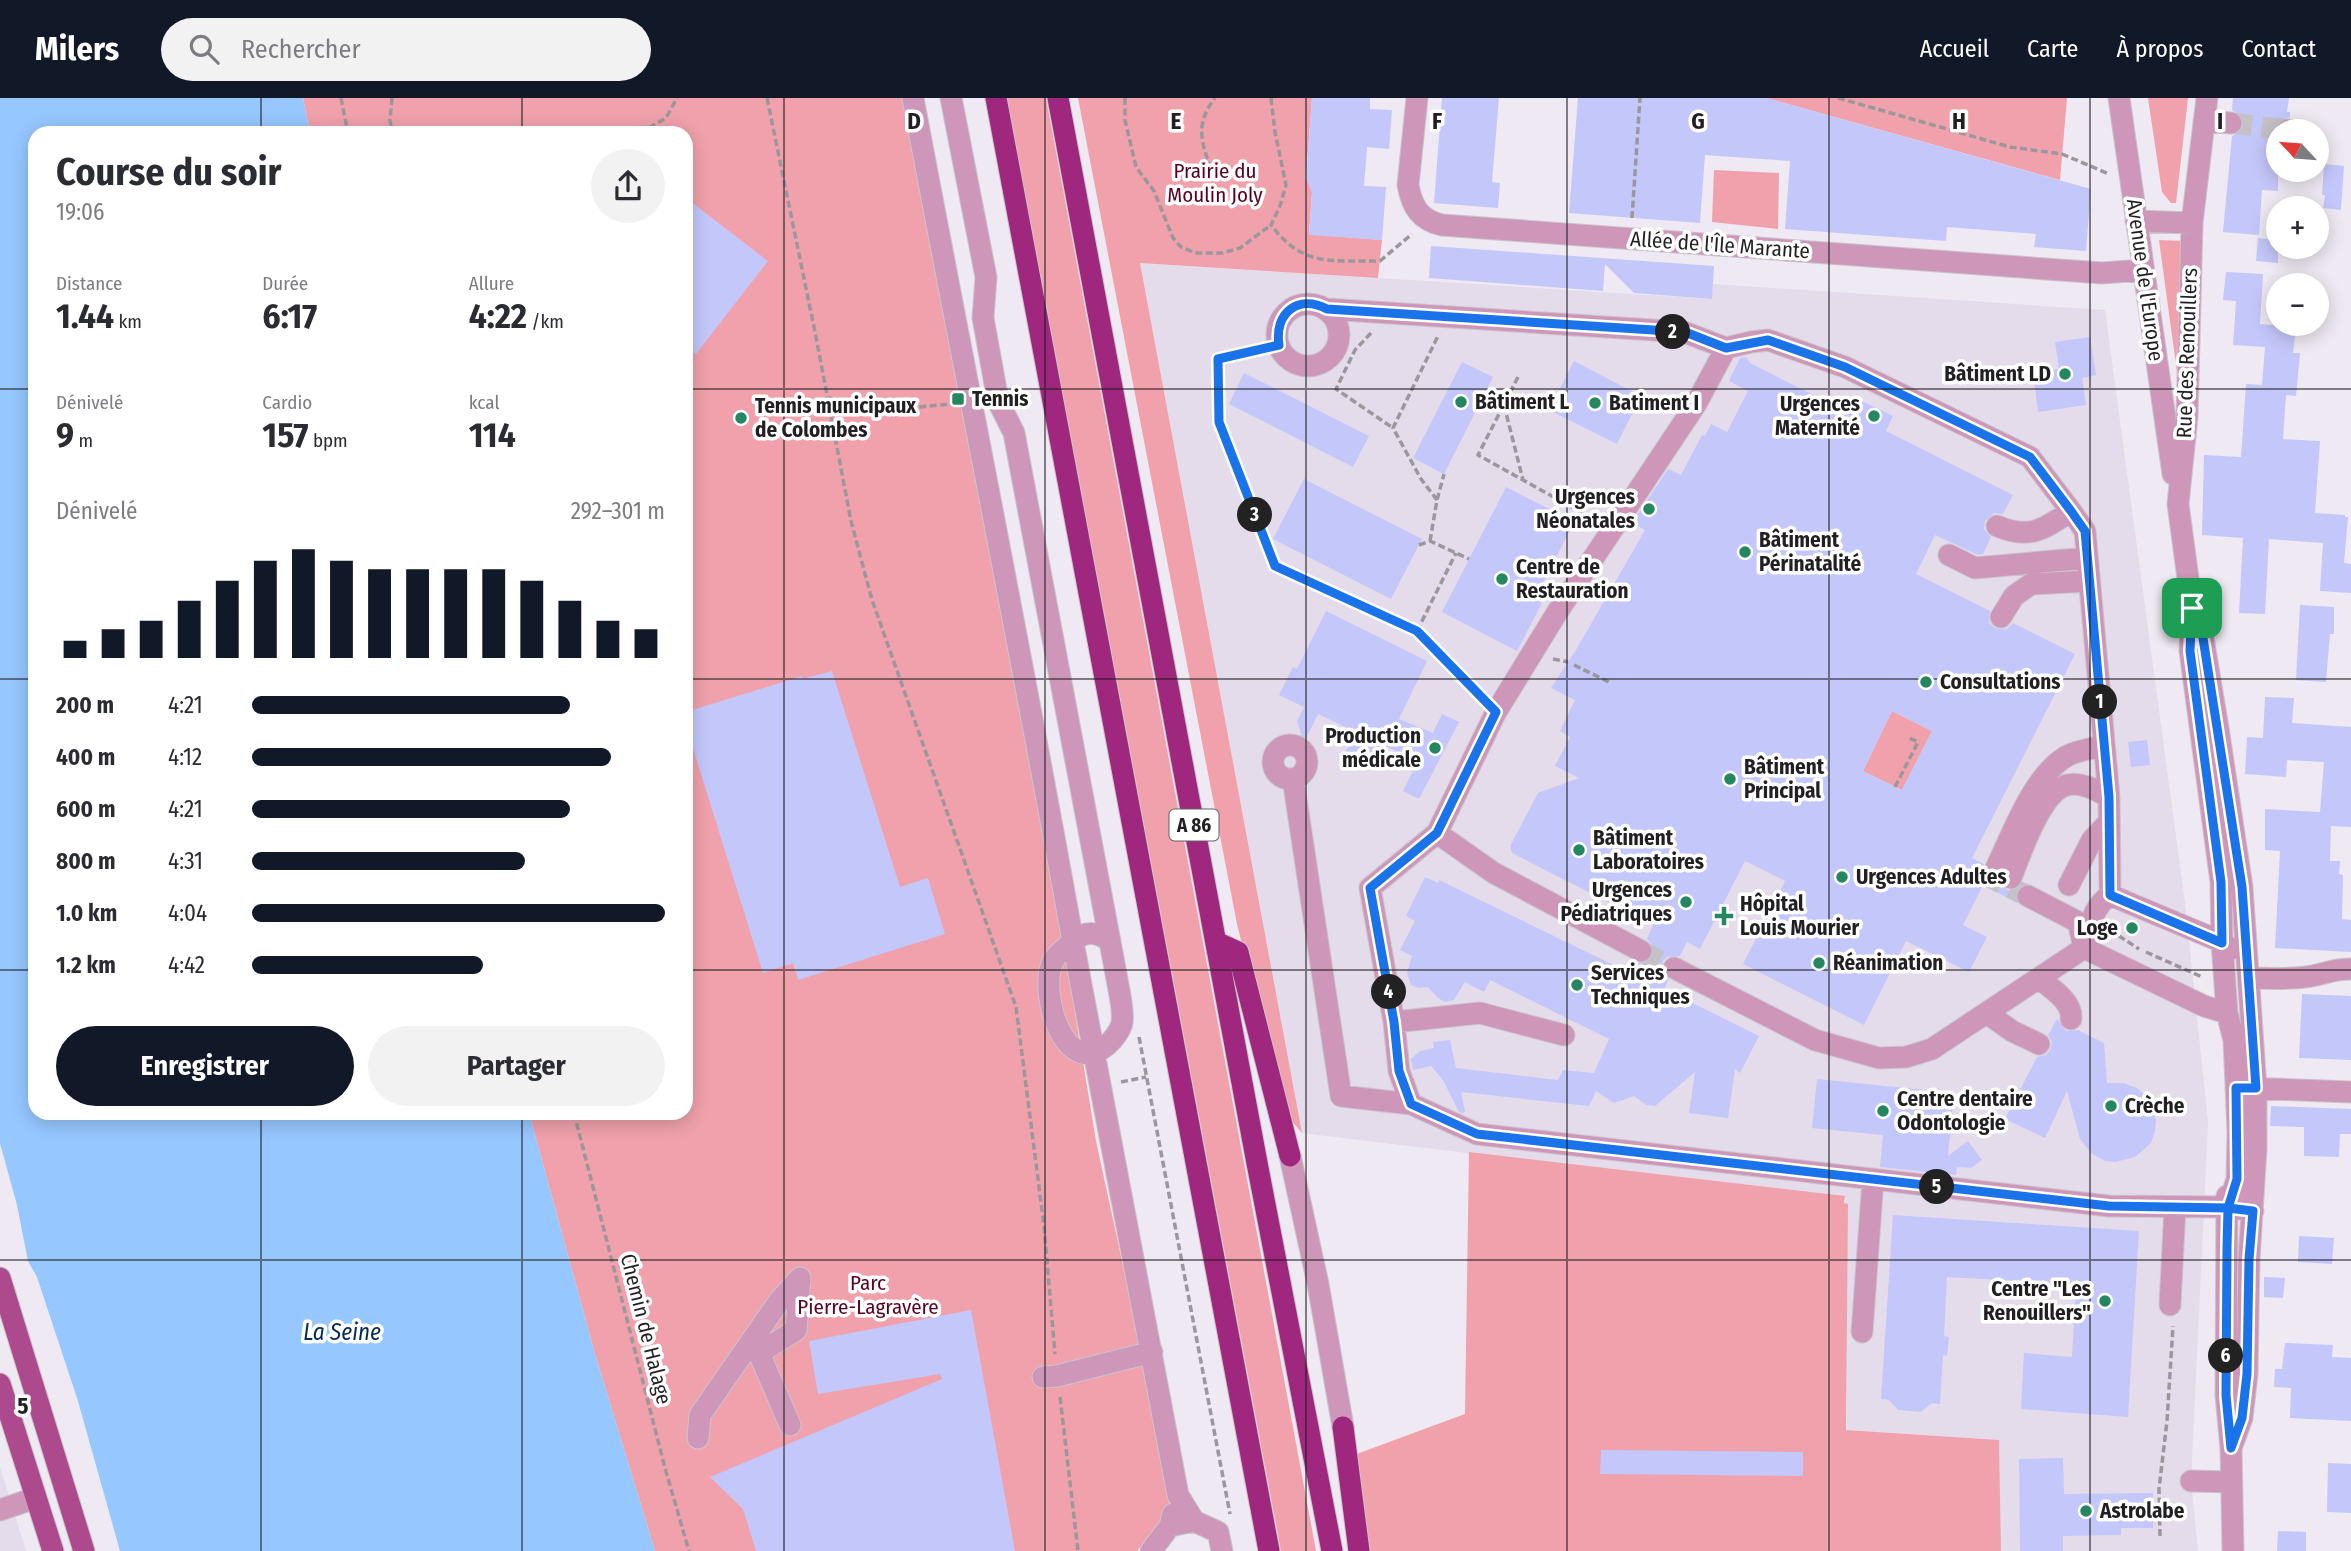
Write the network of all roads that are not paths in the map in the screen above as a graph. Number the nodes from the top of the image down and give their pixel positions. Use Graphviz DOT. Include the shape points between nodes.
graph roads {
  1 [pos="913,98"];
  2 [pos="951,98"];
  3 [pos="996,98"];
  4 [pos="1058,98"];
  5 [pos="1416,98"];
  6 [pos="2119,98"];
  7 [pos="2207,98"];
  8 [pos="2204,121"];
  9 [pos="2231,123"];
  10 [pos="2136,221"];
  11 [pos="2192,223"];
  12 [pos="2143,270"];
  13 [pos="1327,309"];
  14 [pos="1726,348"];
  15 [pos="1018,454"];
  16 [pos="982,462"];
  17 [pos="1023,478"];
  18 [pos="985,484"];
  19 [pos="2178,504"];
  20 [pos="2071,511"];
  21 [pos="1997,526"];
  22 [pos="1949,555"];
  23 [pos="2087,558"];
  24 [pos="2089,580"];
  25 [pos="2192,608"];
  26 [pos="2001,617"];
  27 [pos="2104,745"];
  28 [pos="1293,779"];
  29 [pos="2109,797"];
  30 [pos="2109,822"];
  31 [pos="1437,833"];
  32 [pos="2069,885"];
  33 [pos="2110,895"];
  34 [pos="2028,896"];
  35 [pos="1110,941"];
  36 [pos="1073,942"];
  37 [pos="1216,942"];
  38 [pos="2222,943"];
  39 [pos="2084,948"];
  40 [pos="1641,951"];
  41 [pos="1674,968"];
  42 [pos="2248,969"];
  43 [pos="2351,969"];
  44 [pos="2040,979"];
  45 [pos="2227,1013"];
  46 [pos="1988,1014"];
  47 [pos="2071,1019"];
  48 [pos="1394,1022"];
  49 [pos="1564,1035"];
  50 [pos="2039,1044"];
  51 [pos="1094,1052"];
  52 [pos="2246,1088"];
  53 [pos="2351,1092"];
  54 [pos="1411,1104"];
  55 [pos="1290,1156"];
  56 [pos="1873,1180"];
  57 [pos="2175,1207"];
  58 [pos="2228,1208"];
  59 [pos="2253,1211"];
  60 [pos="0,1278"];
  61 [pos="2172,1310"];
  62 [pos="1863,1332"];
  63 [pos="1152,1352"];
  64 [pos="1050,1376"];
  65 [pos="0,1384"];
  66 [pos="790,1424"];
  67 [pos="1343,1427"];
  68 [pos="698,1438"];
  69 [pos="2231,1448"];
  70 [pos="2191,1482"];
  71 [pos="2231,1482"];
  72 [pos="59,1486"];
  73 [pos="1178,1495"];
  74 [pos="35,1498"];
  75 [pos="0,1510"];
  76 [pos="1194,1521"];
  77 [pos="1170,1526"];
  78 [pos="81,1544"];
  79 [pos="53,1551"];
  80 [pos="1151,1551"];
  81 [pos="1222,1551"];
  82 [pos="1269,1551"];
  83 [pos="1332,1551"];
  84 [pos="1359,1551"];
  85 [pos="2233,1551"];
  1 -- 16 [label="street"];
  2 -- 15 [label="street" via="986,277 983,318 993,372"];
  3 -- 82 [label="highway"];
  4 -- 37 [label="highway, A 86"];
  5 -- 12 [label="street, Allée de l'Île Marante" via="1410,198 1427,221 1442,225 2102,273"];
  6 -- 10 [label="street, Avenue de l'Europe"];
  7 -- 8 [label="street, Rue des Renouillers"];
  8 -- 9 [label="street"];
  8 -- 11 [label="street, Rue des Renouillers"];
  10 -- 11 [label="street"];
  10 -- 12 [label="street, Avenue de l'Europe"];
  11 -- 19 [label="street, Rue des Renouillers" via="2187,417"];
  12 -- 19 [label="street, Avenue de l'Europe"];
  13 -- 13 [label="street" via="1339,327 1337,348 1322,362 1302,365 1292,361 1279,345 1279,325 1290,309 1308,303"];
  13 -- 14 [label="street" via="1685,332"];
  14 -- 20 [label="street" via="1768,340 1845,367 2030,457"];
  14 -- 31 [label="street" via="1696,404 1496,712"];
  15 -- 16 [label="street" via="997,448"];
  15 -- 17 [label="street"];
  16 -- 18 [label="street"];
  17 -- 18 [label="street" via="1009,491"];
  17 -- 35 [label="street"];
  18 -- 36 [label="street" via="1028,689"];
  19 -- 25 [label="street, Rue des Renouillers"];
  20 -- 21 [label="street" via="2042,530 2023,534"];
  20 -- 23 [label="street" via="2085,531"];
  22 -- 23 [label="street" via="1975,568"];
  23 -- 24 [label="street"];
  24 -- 26 [label="street" via="2031,584 2014,596"];
  24 -- 27 [label="street"];
  25 -- 38 [label="street, Rue des Renouillers" via="2190,651 2221,882"];
  25 -- 42 [label="street, Rue des Renouillers" via="2203,638 2218,728 2242,887"];
  27 -- 29 [label="street"];
  27 -- 29 [label="street" via="2069,755 2037,785 2003,874 2055,790 2077,784"];
  28 -- 54 [label="street" via="1341,1096"];
  29 -- 30 [label="street"];
  30 -- 32 [label="street" via="2092,840"];
  30 -- 33 [label="street"];
  31 -- 40 [label="street" via="1494,873"];
  31 -- 48 [label="street" via="1370,888"];
  33 -- 38 [label="street"];
  33 -- 39 [label="street" via="2093,919"];
  34 -- 39 [label="street" via="2078,922"];
  35 -- 36 [label="street" via="1090,933"];
  35 -- 51 [label="street" via="1122,1021 1112,1041"];
  36 -- 51 [label="street"];
  36 -- 51 [label="street" via="1054,959 1047,987 1063,1038 1082,1052"];
  37 -- 55 [label="highway" via="1238,952"];
  37 -- 83 [label="highway, A 86"];
  38 -- 42 [label="street"];
  38 -- 45 [label="street, Rue des Renouillers"];
  39 -- 44 [label="street"];
  39 -- 45 [label="street"];
  41 -- 46 [label="street" via="1815,1040 1879,1058 1933,1049"];
  42 -- 43 [label="street" via="2295,978"];
  42 -- 52 [label="street, Rue des Renouillers"];
  44 -- 46 [label="street"];
  44 -- 47 [label="street" via="2068,1005"];
  45 -- 52 [label="street, Rue des Renouillers"];
  45 -- 58 [label="street, Rue des Renouillers" via="2221,1049"];
  46 -- 50 [label="street"];
  48 -- 49 [label="street" via="1480,1013"];
  48 -- 54 [label="street" via="1399,1071"];
  51 -- 63 [label="street"];
  52 -- 53 [label="street"];
  52 -- 58 [label="street, Rue des Renouillers" via="2237,1179"];
  52 -- 59 [label="street, Rue des Renouillers"];
  54 -- 56 [label="street" via="1477,1134"];
  55 -- 67 [label="street"];
  56 -- 57 [label="street" via="2109,1206"];
  56 -- 62 [label="street"];
  57 -- 58 [label="street"];
  57 -- 61 [label="street"];
  58 -- 59 [label="street"];
  58 -- 69 [label="street, Rue des Renouillers" via="2226,1395"];
  59 -- 69 [label="street, Rue des Renouillers" via="2247,1374 2242,1418"];
  60 -- 72 [label="main road"];
  63 -- 64 [label="street"];
  63 -- 73 [label="street"];
  65 -- 74 [label="main road"];
  66 -- 68 [label="street" via="759,1353 796,1330 800,1278 701,1415"];
  67 -- 84 [label="highway"];
  69 -- 71 [label="street, Rue des Renouillers"];
  70 -- 71 [label="street"];
  71 -- 85 [label="street, Rue des Renouillers"];
  72 -- 74 [label="main road"];
  72 -- 78 [label="main road"];
  73 -- 76 [label="street"];
  73 -- 77 [label="street"];
  74 -- 75 [label="street"];
  74 -- 79 [label="main road"];
  76 -- 77 [label="street"];
  76 -- 81 [label="street" via="1219,1532"];
  77 -- 80 [label="street"];
}
